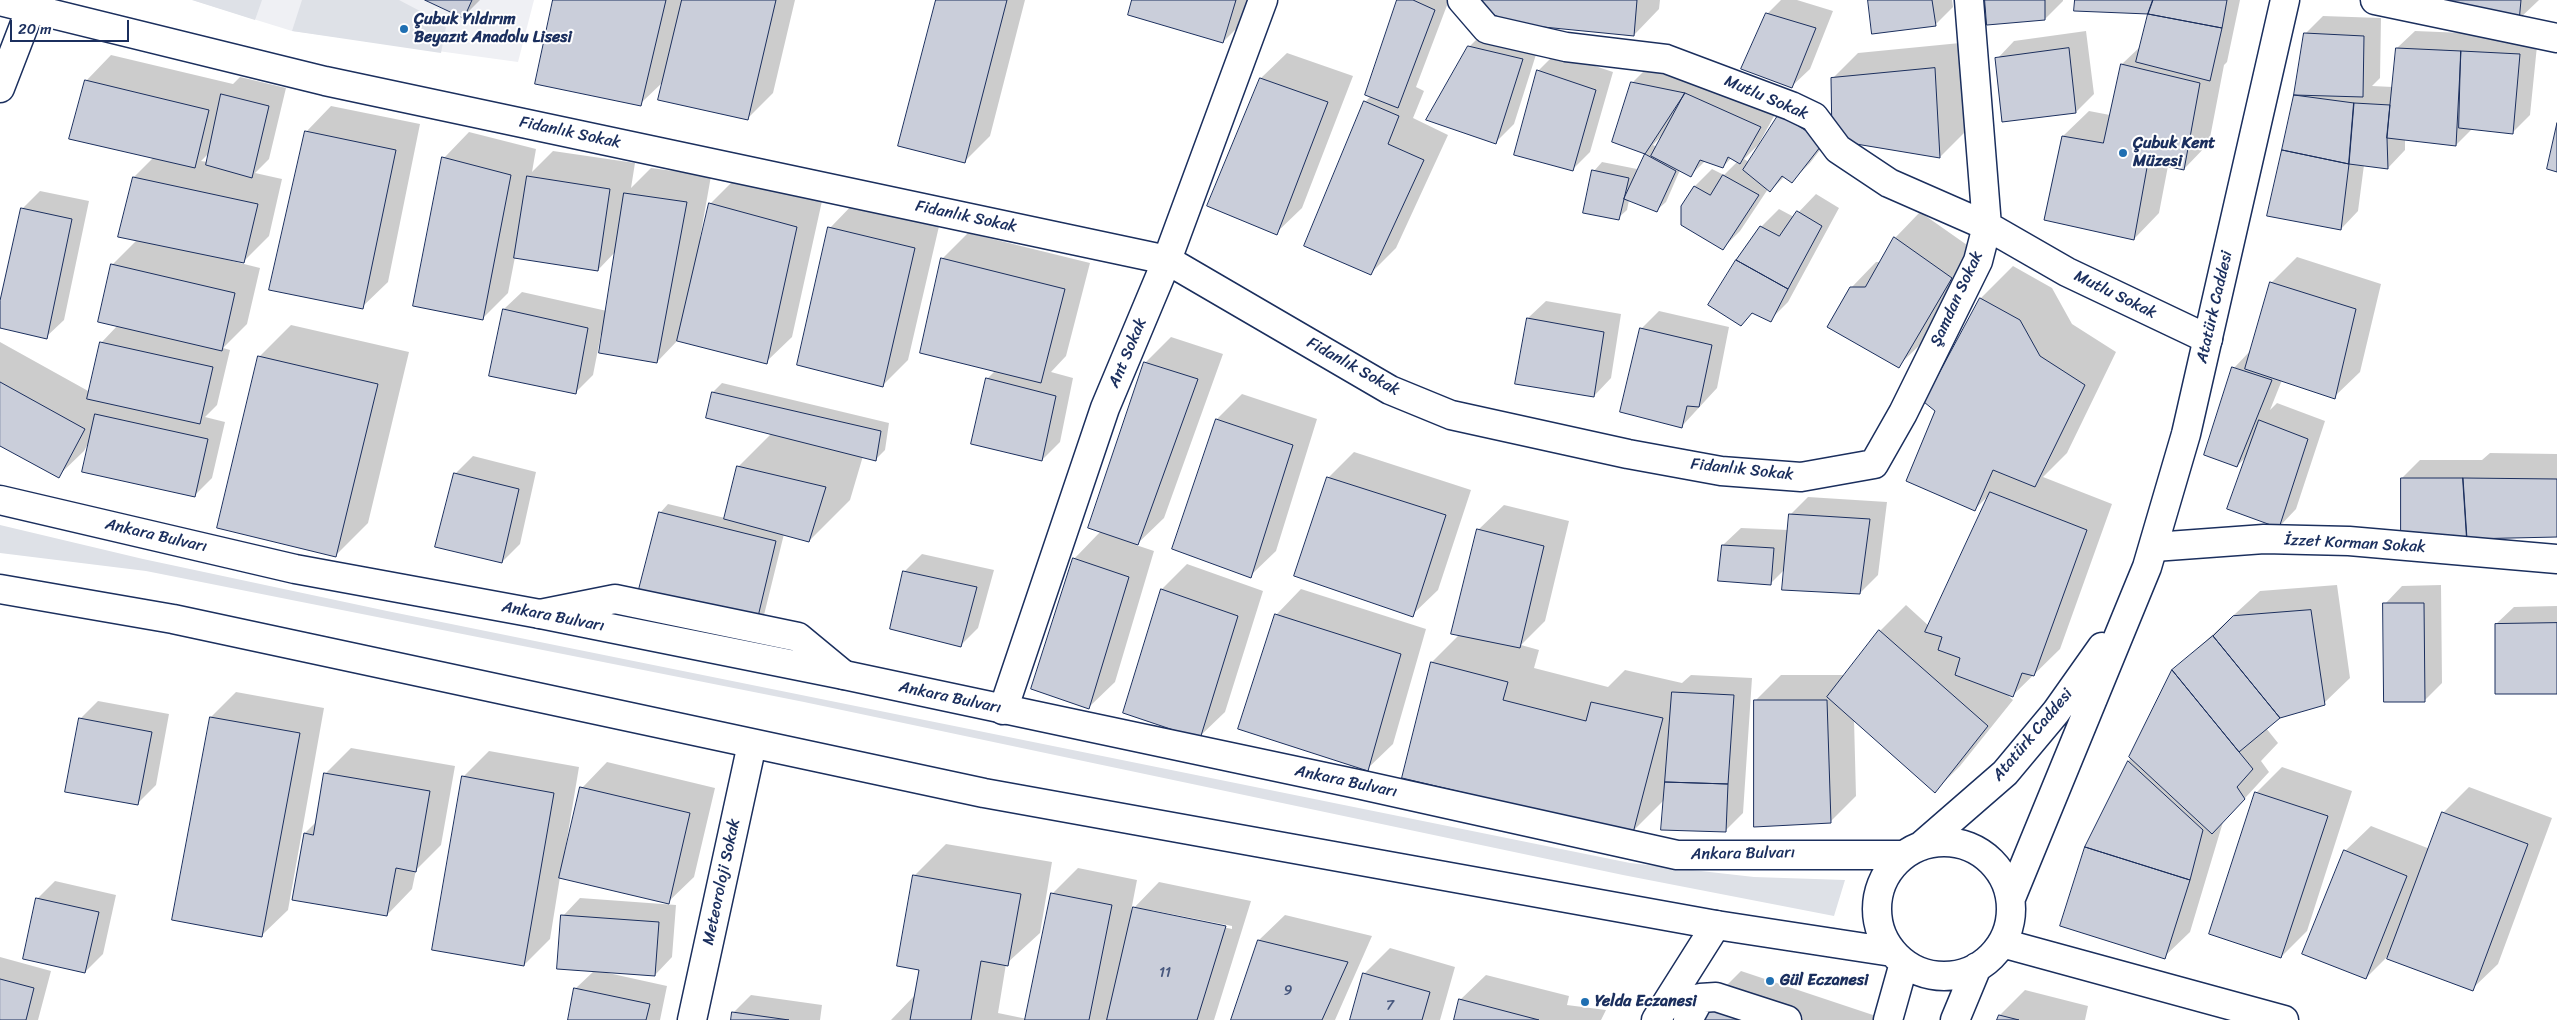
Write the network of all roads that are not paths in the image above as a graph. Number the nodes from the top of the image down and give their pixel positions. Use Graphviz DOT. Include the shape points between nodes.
graph roads {
  1 [pos="1263,0"];
  2 [pos="1462,0"];
  3 [pos="1969,0"];
  4 [pos="2285,0"];
  5 [pos="2375,0"];
  6 [pos="0,1"];
  7 [pos="33,4"];
  8 [pos="2557,38"];
  9 [pos="0,88"];
  10 [pos="1988,226"];
  11 [pos="1167,260"];
  12 [pos="2208,339"];
  13 [pos="1874,464"];
  14 [pos="0,500"];
  15 [pos="2154,547"];
  16 [pos="2557,559"];
  17 [pos="0,589"];
  18 [pos="2129,609"];
  19 [pos="1003,710"];
  20 [pos="752,744"];
  21 [pos="1912,850"];
  22 [pos="2011,898"];
  23 [pos="1716,925"];
  24 [pos="2002,943"];
  25 [pos="1898,957"];
  26 [pos="1977,967"];
  27 [pos="692,1020"];
  28 [pos="1656,1020"];
  29 [pos="1688,1020"];
  30 [pos="1786,1020"];
  31 [pos="1888,1020"];
  32 [pos="1956,1020"];
  33 [pos="2284,1020"];
  1 -- 11 [label="main road, Ant Sokak"];
  2 -- 10 [label="main road, Mutlu Sokak" via="1487,29 1566,47 1666,59 1791,106 1814,117 1838,150 1888,183"];
  3 -- 10 [label="main road, Şamdan Sokak"];
  4 -- 12 [label="main road, Atatürk Caddesi"];
  5 -- 8 [label="main road"];
  6 -- 7 [label="main road, Fidanlık Sokak"];
  7 -- 9 [label="main road"];
  7 -- 11 [label="main road, Fidanlık Sokak" via="325,81"];
  10 -- 12 [label="main road, Mutlu Sokak" via="2067,272"];
  10 -- 13 [label="main road, Şamdan Sokak" via="1978,261 1903,413"];
  11 -- 13 [label="main road, Fidanlık Sokak" via="1390,390 1451,414 1628,454 1721,471 1801,477"];
  11 -- 19 [label="main road, Ant Sokak" via="1105,408"];
  12 -- 15 [label="main road, Atatürk Caddesi" via="2186,434"];
  14 -- 19 [label="main road, Ankara Bulvarı" via="295,569 844,674"];
  15 -- 16 [label="main road, İzzet Korman Sokak" via="2264,539 2349,541"];
  15 -- 18 [label="main road, Atatürk Caddesi"];
  17 -- 20 [label="main road" via="173,619"];
  18 -- 21 [label="main road, Atatürk Caddesi" via="2056,712 2005,773"];
  18 -- 22 [label="main road, Atatürk Caddesi"];
  19 -- 21 [label="main road, Ankara Bulvarı" via="1677,855"];
  20 -- 23 [label="main road" via="984,793"];
  20 -- 27 [label="main road, Meteoroloji Sokak"];
  21 -- 22 [label="main road" via="1944,842 1967,846 1988,858 2003,876"];
  21 -- 25 [label="main road" via="1889,871 1880,890 1877,912 1882,933"];
  22 -- 24 [label="main road" via="2010,921"];
  23 -- 25 [label="main road"];
  23 -- 28 [label="main road"];
  24 -- 26 [label="main road"];
  24 -- 33 [label="main road"];
  25 -- 26 [label="main road" via="1920,972 1940,976 1959,974"];
  25 -- 31 [label="main road"];
  26 -- 32 [label="main road"];
  29 -- 30 [label="main road" via="1700,998 1716,997"];
}
